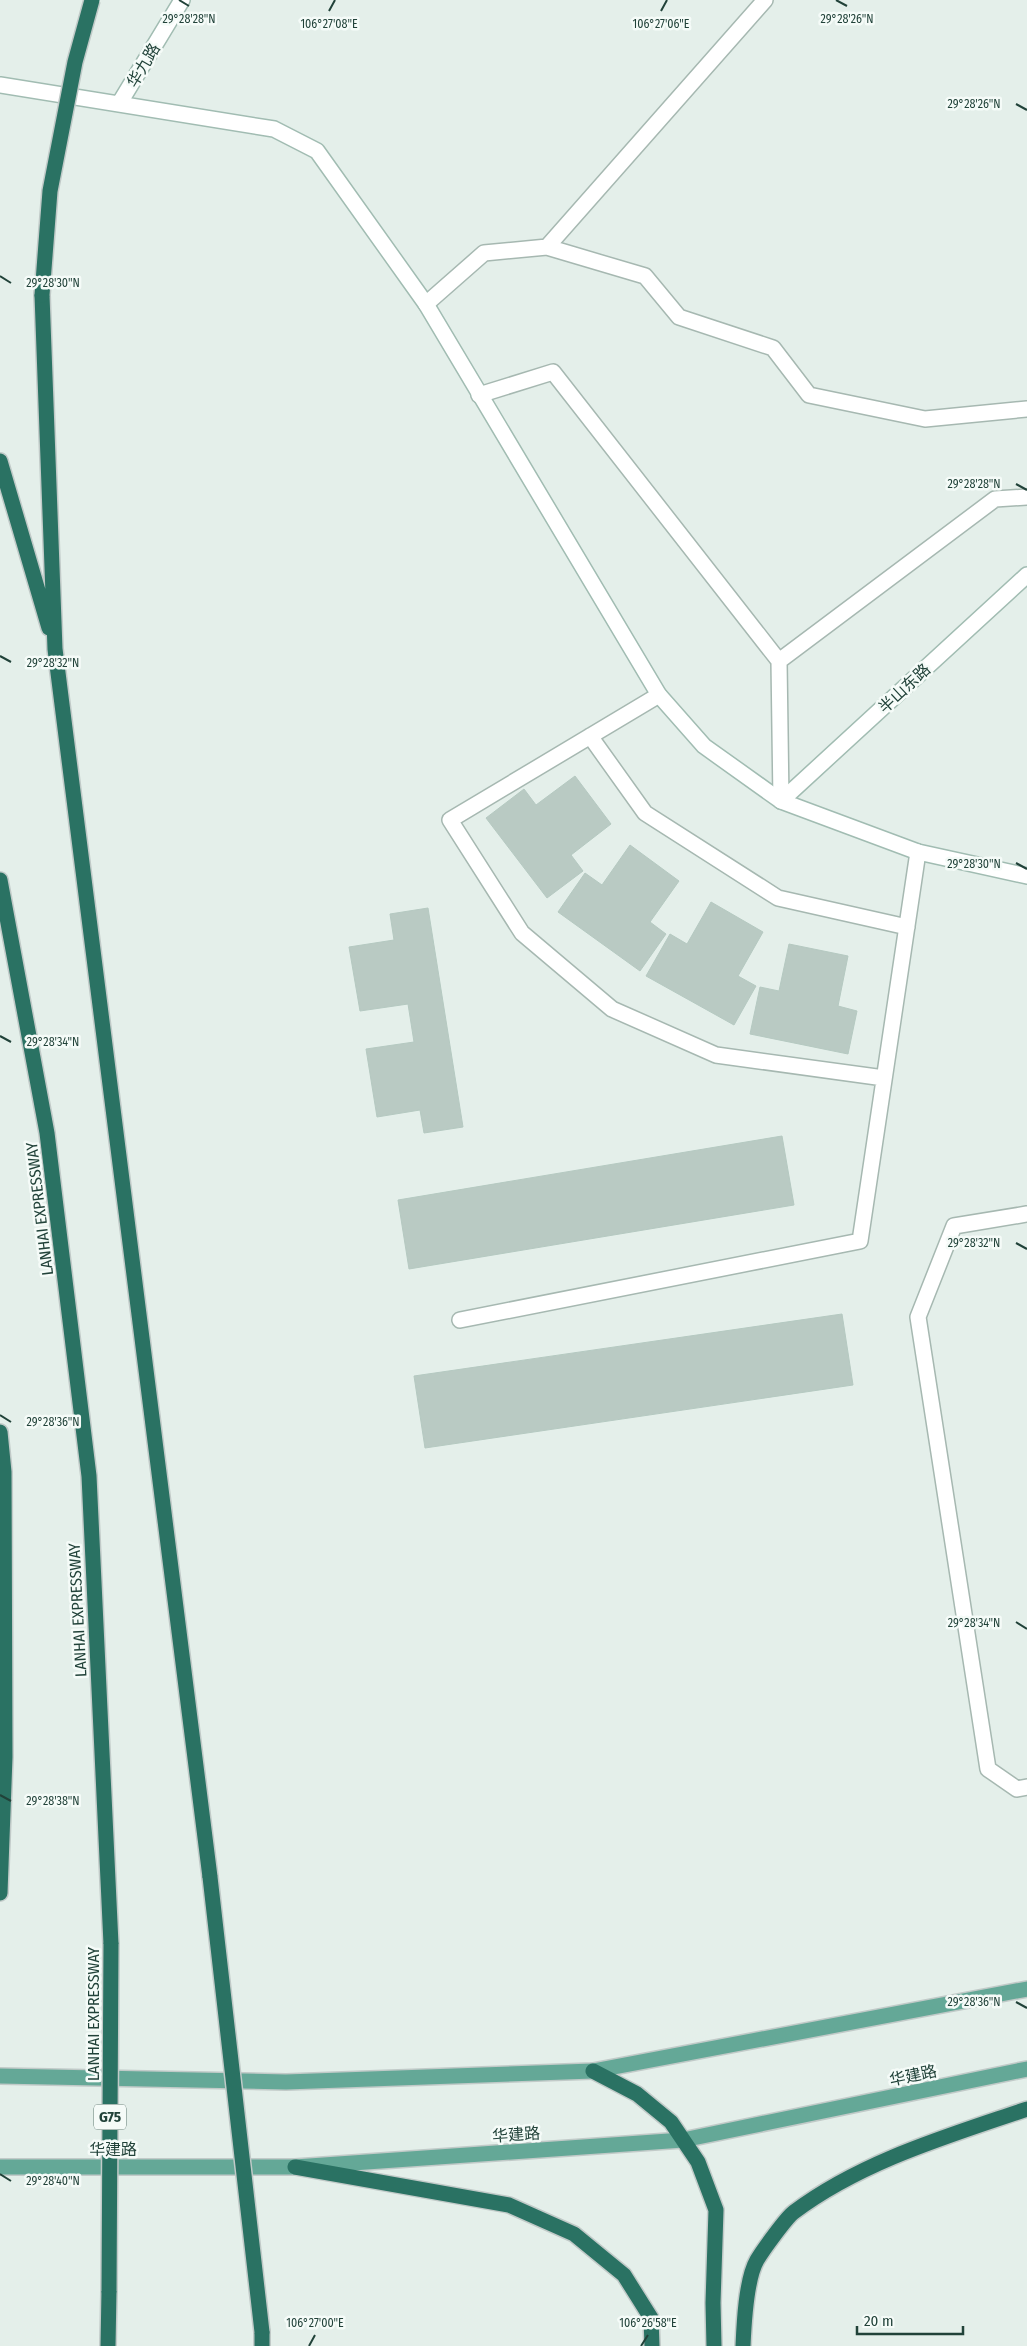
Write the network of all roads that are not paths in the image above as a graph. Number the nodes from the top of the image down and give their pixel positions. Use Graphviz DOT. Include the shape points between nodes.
graph roads {
  1 [pos="92,0"];
  2 [pos="182,0"];
  3 [pos="765,0"];
  4 [pos="0,84"];
  5 [pos="120,104"];
  6 [pos="547,247"];
  7 [pos="426,304"];
  8 [pos="479,395"];
  9 [pos="1027,409"];
  10 [pos="0,461"];
  11 [pos="1027,497"];
  12 [pos="1027,575"];
  13 [pos="55,649"];
  14 [pos="779,661"];
  15 [pos="658,695"];
  16 [pos="590,736"];
  17 [pos="781,801"];
  18 [pos="918,852"];
  19 [pos="1027,876"];
  20 [pos="0,880"];
  21 [pos="907,927"];
  22 [pos="884,1078"];
  23 [pos="1027,1214"];
  24 [pos="460,1320"];
  25 [pos="0,1432"];
  26 [pos="0,1726"];
  27 [pos="5,1757"];
  28 [pos="1027,1787"];
  29 [pos="0,1893"];
  30 [pos="1027,1989"];
  31 [pos="1027,2069"];
  32 [pos="594,2071"];
  33 [pos="0,2076"];
  34 [pos="1027,2109"];
  35 [pos="683,2140"];
  36 [pos="0,2167"];
  37 [pos="295,2167"];
  38 [pos="262,2339"];
  39 [pos="108,2346"];
  40 [pos="652,2346"];
  41 [pos="714,2346"];
  42 [pos="743,2346"];
  1 -- 13 [label="highway, bridge" via="75,62 50,191 42,295"];
  2 -- 5 [label="street, 华九路"];
  3 -- 6 [label="street"];
  4 -- 5 [label="street"];
  5 -- 7 [label="street" via="274,129 317,151"];
  6 -- 7 [label="street" via="484,253"];
  6 -- 9 [label="street" via="645,276 679,317 773,348 809,394 925,419"];
  7 -- 8 [label="street"];
  8 -- 14 [label="street" via="553,372"];
  8 -- 15 [label="street"];
  10 -- 13 [label="highway"];
  11 -- 14 [label="street" via="995,499"];
  12 -- 17 [label="street, 半山东路"];
  13 -- 38 [label="highway, bridge" via="210,1877"];
  14 -- 17 [label="street"];
  15 -- 16 [label="street"];
  15 -- 17 [label="street" via="704,746"];
  16 -- 21 [label="street" via="645,813 778,898"];
  16 -- 22 [label="street" via="450,820 522,933 612,1009 716,1055"];
  17 -- 18 [label="street"];
  18 -- 19 [label="street"];
  18 -- 21 [label="street"];
  20 -- 39 [label="highway, LANHAI EXPRESSWAY / G75, bridge" via="47,1132 88,1476 111,1944"];
  21 -- 22 [label="street"];
  22 -- 24 [label="street" via="860,1241"];
  23 -- 28 [label="street" via="954,1226 918,1317 988,1769 1017,1789"];
  25 -- 27 [label="highway" via="4,1472"];
  26 -- 27 [label="highway"];
  27 -- 29 [label="highway"];
  30 -- 32 [label="main road"];
  31 -- 35 [label="main road, 华建路"];
  32 -- 33 [label="main road" via="286,2082"];
  32 -- 35 [label="highway" via="637,2094 671,2122"];
  34 -- 42 [label="highway" via="858,2172 793,2213 756,2261 745,2309"];
  35 -- 37 [label="main road, 华建路"];
  35 -- 41 [label="highway" via="698,2162 716,2210"];
  36 -- 37 [label="main road, 华建路"];
  37 -- 40 [label="highway" via="509,2205 574,2234 624,2275 652,2318"];
}
